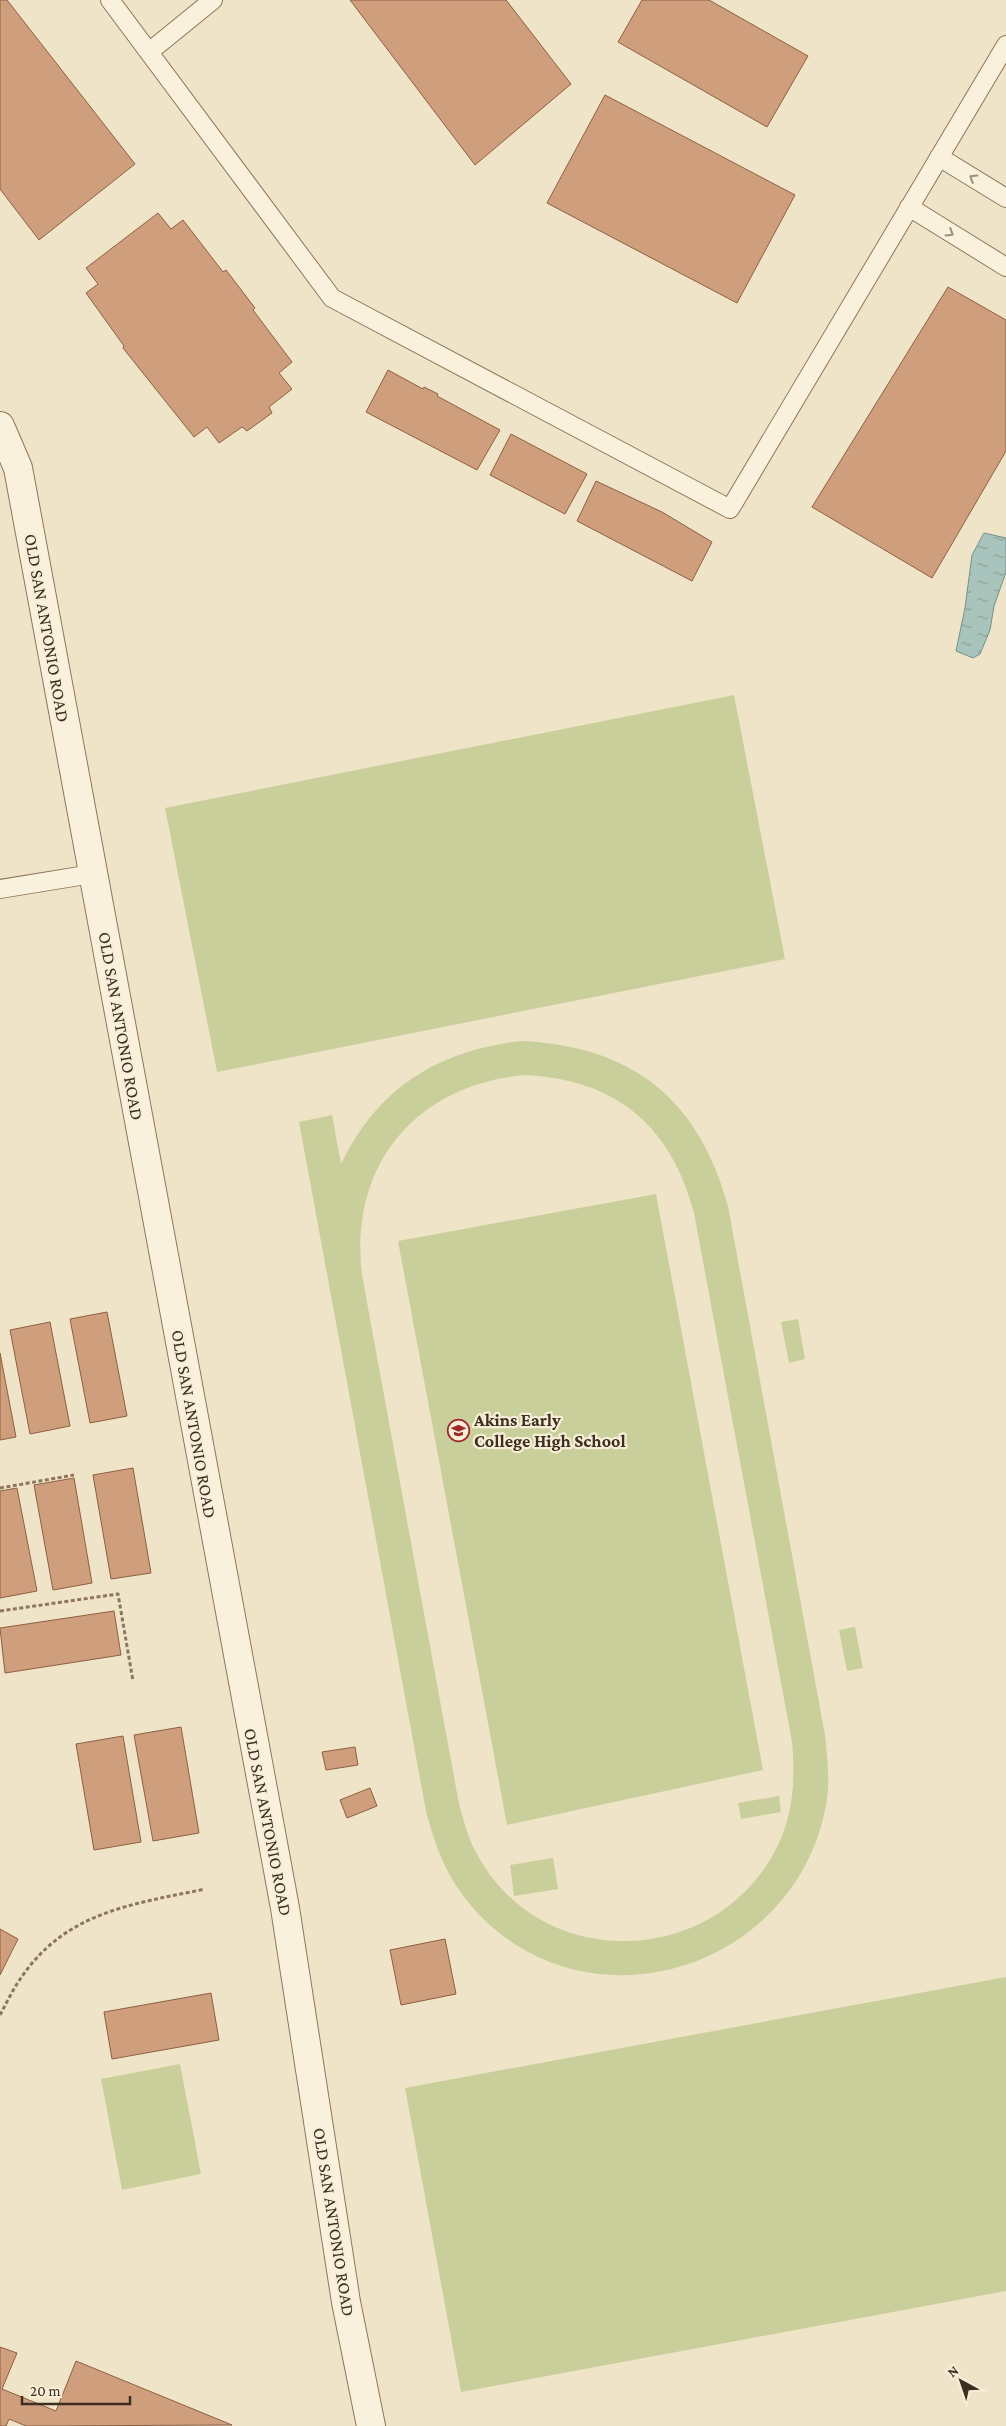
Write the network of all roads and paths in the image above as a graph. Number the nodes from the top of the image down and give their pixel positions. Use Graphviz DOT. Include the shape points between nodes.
graph roads {
  1 [pos="110,0"];
  2 [pos="213,0"];
  3 [pos="1006,45"];
  4 [pos="149,52"];
  5 [pos="940,157"];
  6 [pos="1006,198"];
  7 [pos="909,207"];
  8 [pos="1006,267"];
  9 [pos="0,426"];
  10 [pos="92,874"];
  11 [pos="0,889"];
  12 [pos="74,1475"];
  13 [pos="0,1488"];
  14 [pos="0,1611"];
  15 [pos="133,1681"];
  16 [pos="206,1889"];
  17 [pos="0,2015"];
  18 [pos="371,2426"];
  1 -- 4 [label="lane"];
  2 -- 4 [label="lane"];
  3 -- 5 [label="lane"];
  4 -- 7 [label="lane" via="332,298 730,509"];
  6 -- 5 [label="lane, one-way"];
  5 -- 7 [label="lane"];
  7 -- 8 [label="lane, one-way"];
  9 -- 10 [label="street, OLD SAN ANTONIO ROAD" via="18,468"];
  10 -- 11 [label="lane"];
  10 -- 18 [label="street, OLD SAN ANTONIO ROAD" via="285,1908 346,2302"];
  12 -- 13 [label="path"];
  14 -- 15 [label="path" via="118,1594"];
  16 -- 17 [label="path" via="125,1905 77,1925 52,1942 35,1960"];
}
